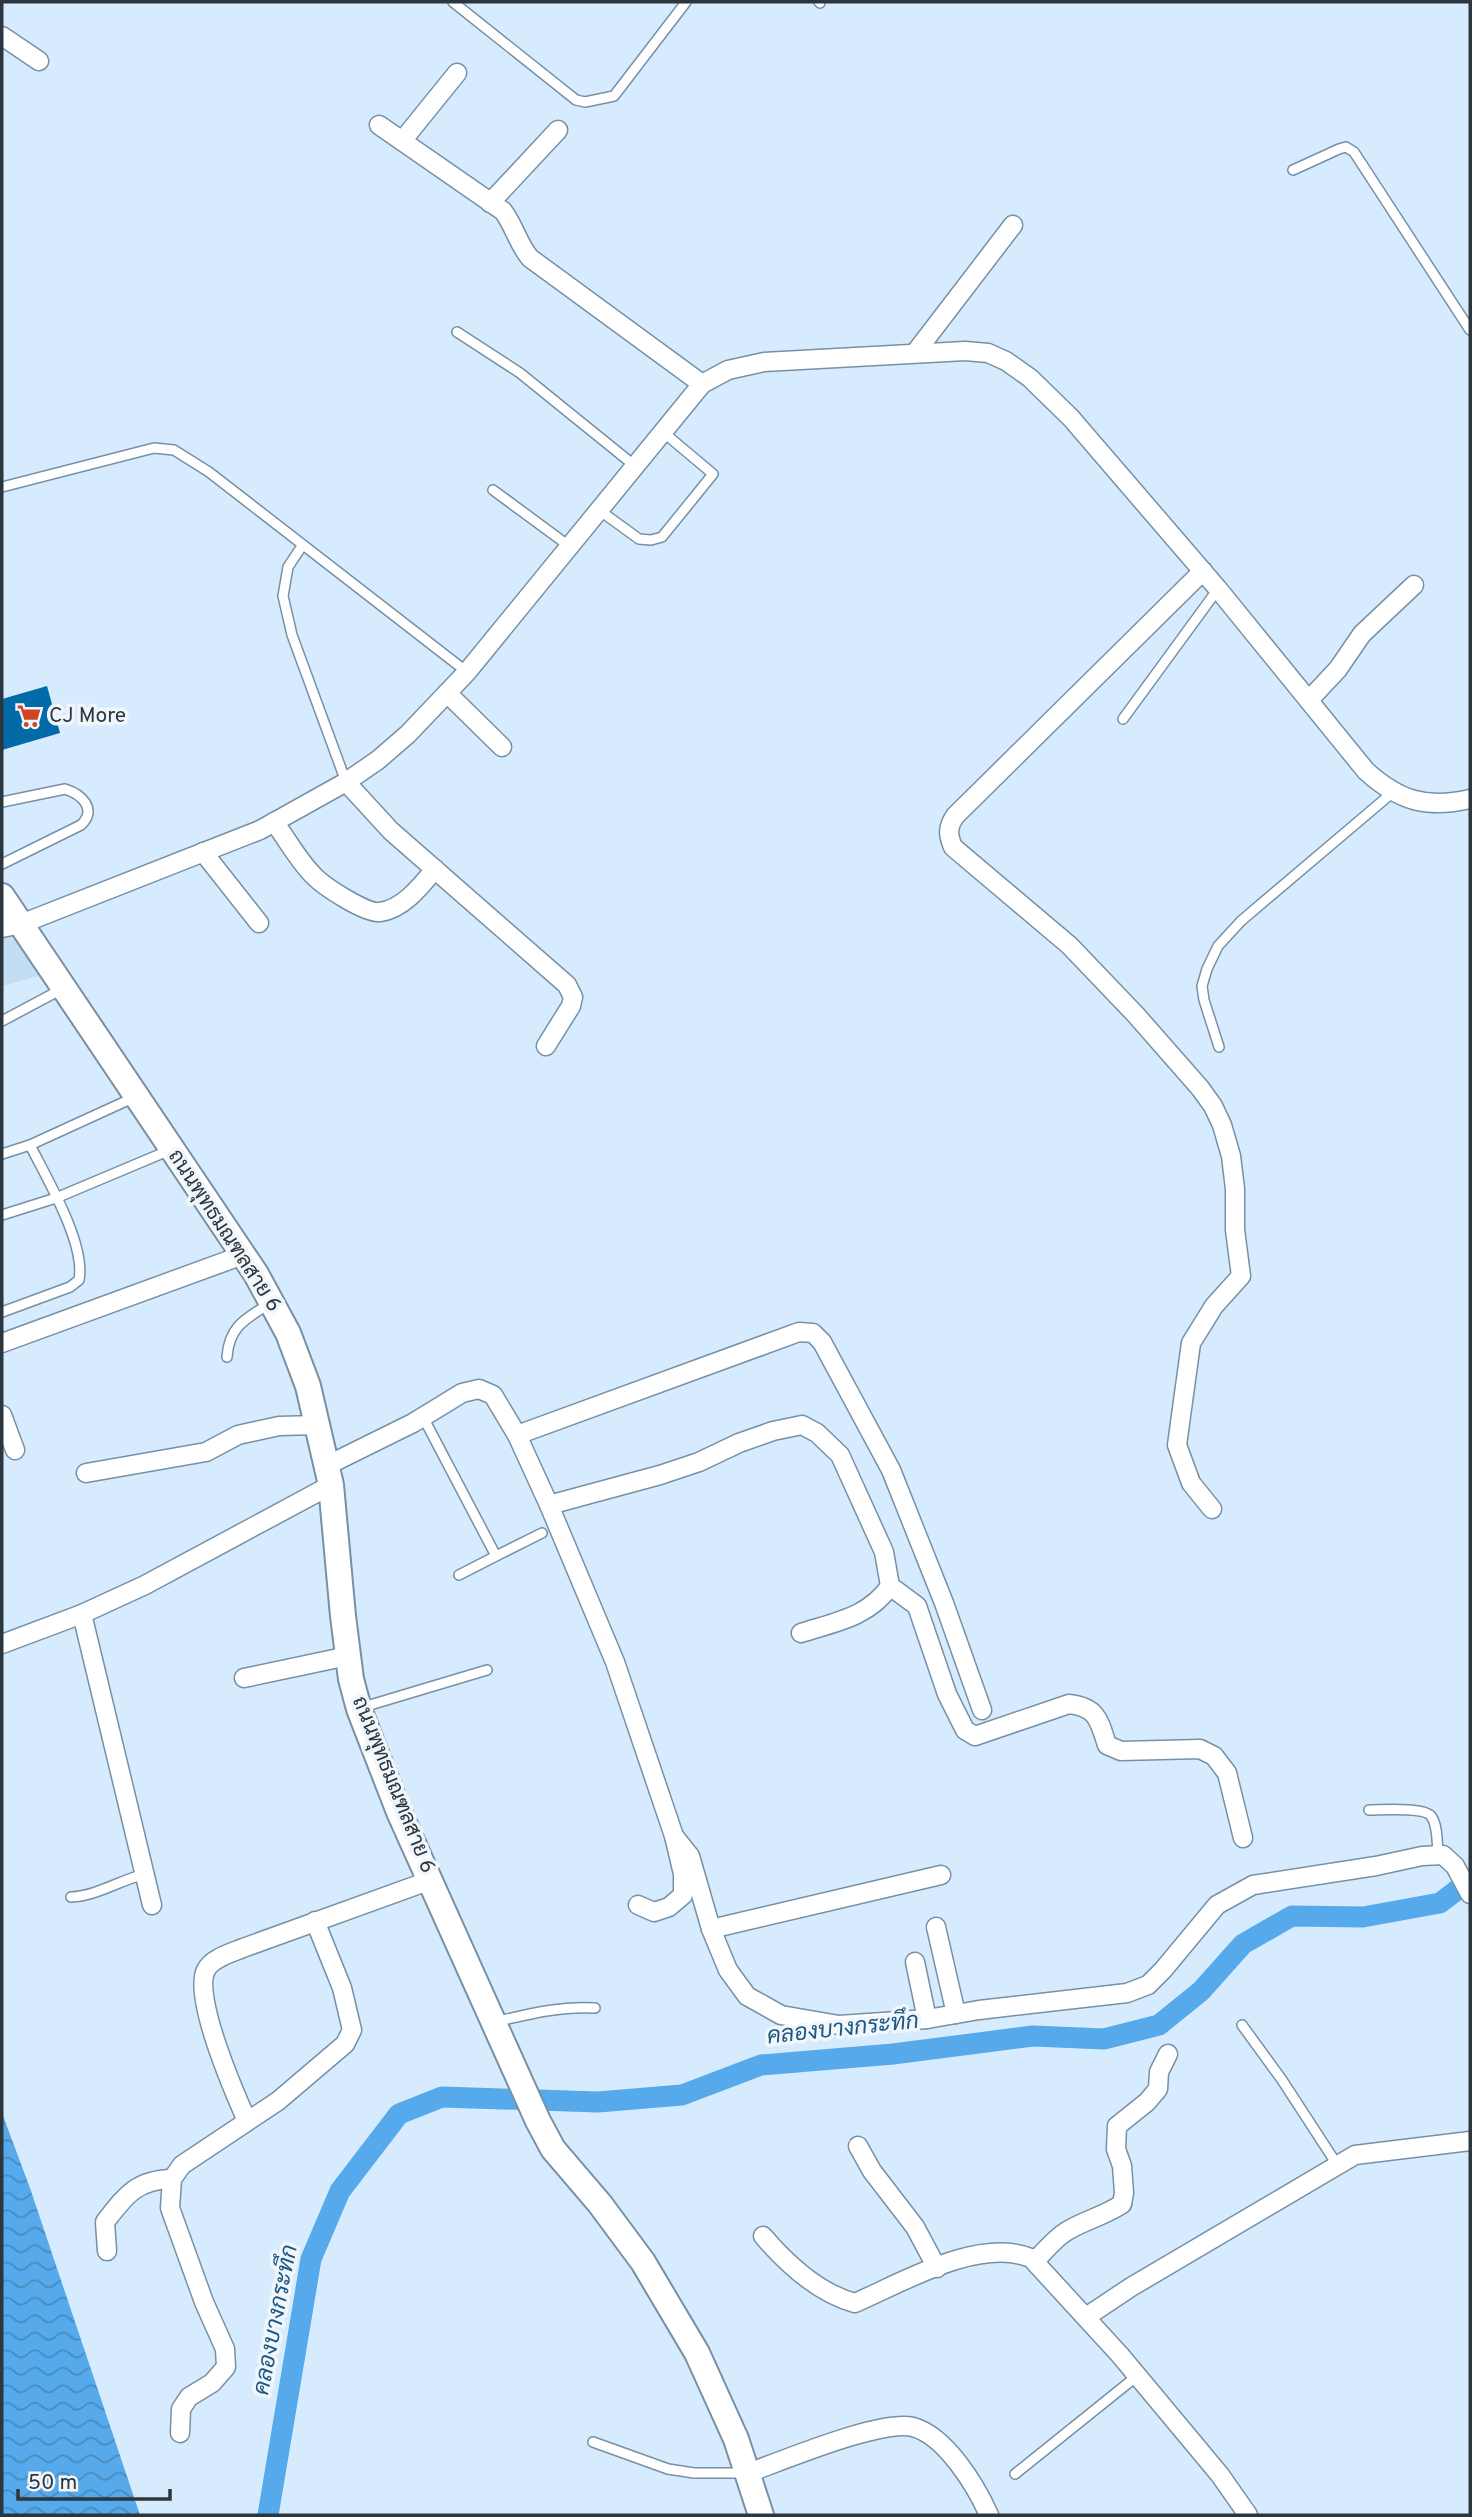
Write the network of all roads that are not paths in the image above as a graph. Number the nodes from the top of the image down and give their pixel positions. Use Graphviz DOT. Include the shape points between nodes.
graph roads {
  1 [pos="453,2"];
  2 [pos="686,2"];
  3 [pos="2,36"];
  4 [pos="39,61"];
  5 [pos="457,73"];
  6 [pos="379,125"];
  7 [pos="558,130"];
  8 [pos="402,141"];
  9 [pos="1293,170"];
  10 [pos="489,203"];
  11 [pos="1013,225"];
  12 [pos="1470,330"];
  13 [pos="457,332"];
  14 [pos="915,353"];
  15 [pos="702,384"];
  16 [pos="663,432"];
  17 [pos="635,466"];
  18 [pos="2,487"];
  19 [pos="492,490"];
  20 [pos="599,510"];
  21 [pos="302,546"];
  22 [pos="569,546"];
  23 [pos="1202,571"];
  24 [pos="1414,584"];
  25 [pos="1218,589"];
  26 [pos="467,672"];
  27 [pos="447,693"];
  28 [pos="1309,700"];
  29 [pos="1124,719"];
  30 [pos="502,747"];
  31 [pos="345,782"];
  32 [pos="1392,793"];
  33 [pos="1470,799"];
  34 [pos="2,802"];
  35 [pos="274,822"];
  36 [pos="203,852"];
  37 [pos="2,864"];
  38 [pos="435,869"];
  39 [pos="2,895"];
  40 [pos="260,923"];
  41 [pos="11,926"];
  42 [pos="64,988"];
  43 [pos="2,1021"];
  44 [pos="546,1046"];
  45 [pos="1219,1047"];
  46 [pos="136,1096"];
  47 [pos="30,1145"];
  48 [pos="172,1149"];
  49 [pos="2,1154"];
  50 [pos="56,1198"];
  51 [pos="2,1215"];
  52 [pos="243,1255"];
  53 [pos="271,1302"];
  54 [pos="2,1312"];
  55 [pos="2,1343"];
  56 [pos="227,1357"];
  57 [pos="2,1415"];
  58 [pos="423,1417"];
  59 [pos="317,1425"];
  60 [pos="517,1435"];
  61 [pos="15,1450"];
  62 [pos="86,1473"];
  63 [pos="328,1476"];
  64 [pos="549,1505"];
  65 [pos="1212,1508"];
  66 [pos="542,1532"];
  67 [pos="496,1556"];
  68 [pos="459,1575"];
  69 [pos="890,1586"];
  70 [pos="82,1614"];
  71 [pos="801,1633"];
  72 [pos="2,1644"];
  73 [pos="348,1656"];
  74 [pos="486,1671"];
  75 [pos="244,1678"];
  76 [pos="359,1709"];
  77 [pos="982,1710"];
  78 [pos="1369,1810"];
  79 [pos="674,1836"];
  80 [pos="1243,1838"];
  81 [pos="1438,1855"];
  82 [pos="146,1873"];
  83 [pos="941,1875"];
  84 [pos="431,1880"];
  85 [pos="1470,1894"];
  86 [pos="71,1897"];
  87 [pos="152,1905"];
  88 [pos="638,1905"];
  89 [pos="315,1921"];
  90 [pos="936,1927"];
  91 [pos="711,1929"];
  92 [pos="915,1962"];
  93 [pos="595,2008"];
  94 [pos="956,2014"];
  95 [pos="927,2019"];
  96 [pos="494,2022"];
  97 [pos="1242,2025"];
  98 [pos="1168,2054"];
  99 [pos="247,2121"];
  100 [pos="1470,2141"];
  101 [pos="858,2146"];
  102 [pos="1338,2166"];
  103 [pos="172,2179"];
  104 [pos="763,2236"];
  105 [pos="107,2251"];
  106 [pos="1035,2261"];
  107 [pos="937,2268"];
  108 [pos="1087,2317"];
  109 [pos="1137,2376"];
  110 [pos="180,2432"];
  111 [pos="593,2442"];
  112 [pos="748,2473"];
  113 [pos="1015,2474"];
  114 [pos="761,2515"];
  115 [pos="989,2515"];
  116 [pos="1248,2515"];
  1 -- 2 [label="lane" via="576,100 585,102 614,96"];
  3 -- 4 [label="street"];
  5 -- 8 [label="street"];
  6 -- 8 [label="street"];
  7 -- 10 [label="street"];
  8 -- 10 [label="street"];
  9 -- 12 [label="lane" via="1339,149 1354,152"];
  10 -- 15 [label="street" via="509,219 530,258"];
  11 -- 14 [label="street"];
  13 -- 17 [label="lane" via="520,373"];
  14 -- 15 [label="street" via="764,362 729,370"];
  14 -- 23 [label="street" via="988,354 1030,378 1098,449"];
  15 -- 16 [label="street"];
  16 -- 17 [label="street"];
  16 -- 20 [label="lane" via="713,474 662,537 639,539"];
  17 -- 20 [label="street"];
  18 -- 21 [label="lane" via="129,453 174,450"];
  19 -- 22 [label="lane"];
  20 -- 22 [label="street"];
  21 -- 26 [label="lane"];
  21 -- 31 [label="lane" via="288,567 283,596 292,635"];
  22 -- 26 [label="street"];
  23 -- 25 [label="street"];
  23 -- 65 [label="street" via="954,816 949,835 953,847 1069,945 1136,1015 1200,1088 1222,1125 1231,1156 1241,1276 1214,1306 1191,1343 1177,1445 1191,1483"];
  24 -- 28 [label="street" via="1362,634"];
  25 -- 28 [label="street"];
  25 -- 29 [label="lane"];
  26 -- 27 [label="street"];
  27 -- 30 [label="street"];
  27 -- 31 [label="street" via="408,734"];
  28 -- 32 [label="street" via="1366,771"];
  31 -- 35 [label="street"];
  31 -- 38 [label="street"];
  32 -- 33 [label="street" via="1446,805"];
  32 -- 45 [label="lane" via="1241,921 1218,946 1202,986"];
  34 -- 37 [label="lane" via="65,789 85,800 89,812 81,825"];
  35 -- 36 [label="street"];
  35 -- 38 [label="street" via="312,875 378,913 416,892"];
  36 -- 40 [label="street"];
  36 -- 41 [label="street"];
  38 -- 44 [label="street" via="567,985 573,997 571,1006"];
  39 -- 41 [label="main road, ถนนพุทธมณฑลสาย 6"];
  41 -- 42 [label="main road, ถนนพุทธมณฑลสาย 6"];
  42 -- 43 [label="lane"];
  42 -- 46 [label="main road, ถนนพุทธมณฑลสาย 6"];
  46 -- 47 [label="lane"];
  46 -- 48 [label="main road, ถนนพุทธมณฑลสาย 6"];
  47 -- 49 [label="lane"];
  47 -- 50 [label="lane"];
  48 -- 50 [label="lane"];
  48 -- 52 [label="main road, ถนนพุทธมณฑลสาย 6"];
  50 -- 51 [label="lane"];
  50 -- 54 [label="lane" via="77,1248 79,1280"];
  52 -- 53 [label="main road, ถนนพุทธมณฑลสาย 6"];
  52 -- 55 [label="street"];
  53 -- 56 [label="lane" via="233,1332"];
  53 -- 59 [label="main road, ถนนพุทธมณฑลสาย 6" via="293,1345"];
  57 -- 61 [label="street"];
  58 -- 60 [label="street" via="462,1393 479,1389 493,1395"];
  58 -- 63 [label="street"];
  58 -- 67 [label="lane"];
  59 -- 62 [label="street" via="279,1426 238,1435 206,1452"];
  59 -- 63 [label="main road, ถนนพุทธมณฑลสาย 6"];
  60 -- 64 [label="street"];
  60 -- 77 [label="street" via="799,1332 813,1333 891,1470"];
  63 -- 70 [label="street" via="145,1585"];
  63 -- 73 [label="main road, ถนนพุทธมณฑลสาย 6"];
  64 -- 69 [label="street" via="660,1475 762,1435 802,1425 839,1455 884,1552"];
  64 -- 79 [label="street" via="615,1662"];
  66 -- 67 [label="lane"];
  67 -- 68 [label="lane"];
  69 -- 71 [label="street" via="876,1604 856,1616"];
  69 -- 80 [label="street" via="917,1606 947,1694 965,1730 975,1736 1069,1704 1085,1706 1098,1719 1107,1745 1121,1752 1200,1749 1214,1756 1227,1773"];
  70 -- 72 [label="street"];
  70 -- 82 [label="street"];
  73 -- 75 [label="street"];
  73 -- 76 [label="main road, ถนนพุทธมณฑลสาย 6"];
  74 -- 76 [label="lane"];
  76 -- 84 [label="main road, ถนนพุทธมณฑลสาย 6"];
  78 -- 81 [label="lane" via="1431,1815"];
  79 -- 88 [label="street" via="683,1895 654,1912"];
  79 -- 91 [label="street" via="690,1856"];
  81 -- 85 [label="street" via="1455,1866"];
  81 -- 94 [label="street" via="1253,1885 1217,1905 1148,1985 1127,1993"];
  82 -- 86 [label="lane"];
  82 -- 87 [label="street"];
  83 -- 91 [label="street"];
  84 -- 89 [label="street"];
  84 -- 96 [label="main road, ถนนพุทธมณฑลสาย 6"];
  89 -- 99 [label="street" via="342,1988 352,2030 345,2044 299,2084"];
  89 -- 99 [label="street" via="217,1959 206,1970 204,1983 215,2043"];
  90 -- 94 [label="street"];
  91 -- 95 [label="street" via="728,1970 747,1996 781,2015 839,2025"];
  92 -- 95 [label="street"];
  93 -- 96 [label="lane" via="538,2011"];
  94 -- 95 [label="street"];
  96 -- 112 [label="main road, ถนนพุทธมณฑลสาย 6" via="553,2149 643,2262 697,2353"];
  97 -- 102 [label="lane"];
  98 -- 106 [label="street" via="1159,2072 1158,2089 1117,2126 1122,2204 1063,2233"];
  99 -- 103 [label="street" via="182,2165"];
  100 -- 102 [label="street" via="1355,2155"];
  101 -- 107 [label="street" via="915,2227"];
  102 -- 108 [label="street" via="1228,2228"];
  103 -- 105 [label="street" via="151,2179 118,2205 105,2222"];
  103 -- 110 [label="street" via="170,2208 225,2349 226,2367 212,2384 189,2397 181,2409"];
  104 -- 107 [label="street" via="798,2272 855,2303"];
  106 -- 107 [label="street" via="1021,2254 986,2253"];
  106 -- 108 [label="street"];
  108 -- 109 [label="street"];
  109 -- 113 [label="lane"];
  109 -- 116 [label="street"];
  111 -- 112 [label="lane" via="668,2469"];
  112 -- 114 [label="main road, ถนนพุทธมณฑลสาย 6"];
  112 -- 115 [label="street" via="858,2434 913,2427 942,2444 958,2462"];
}
